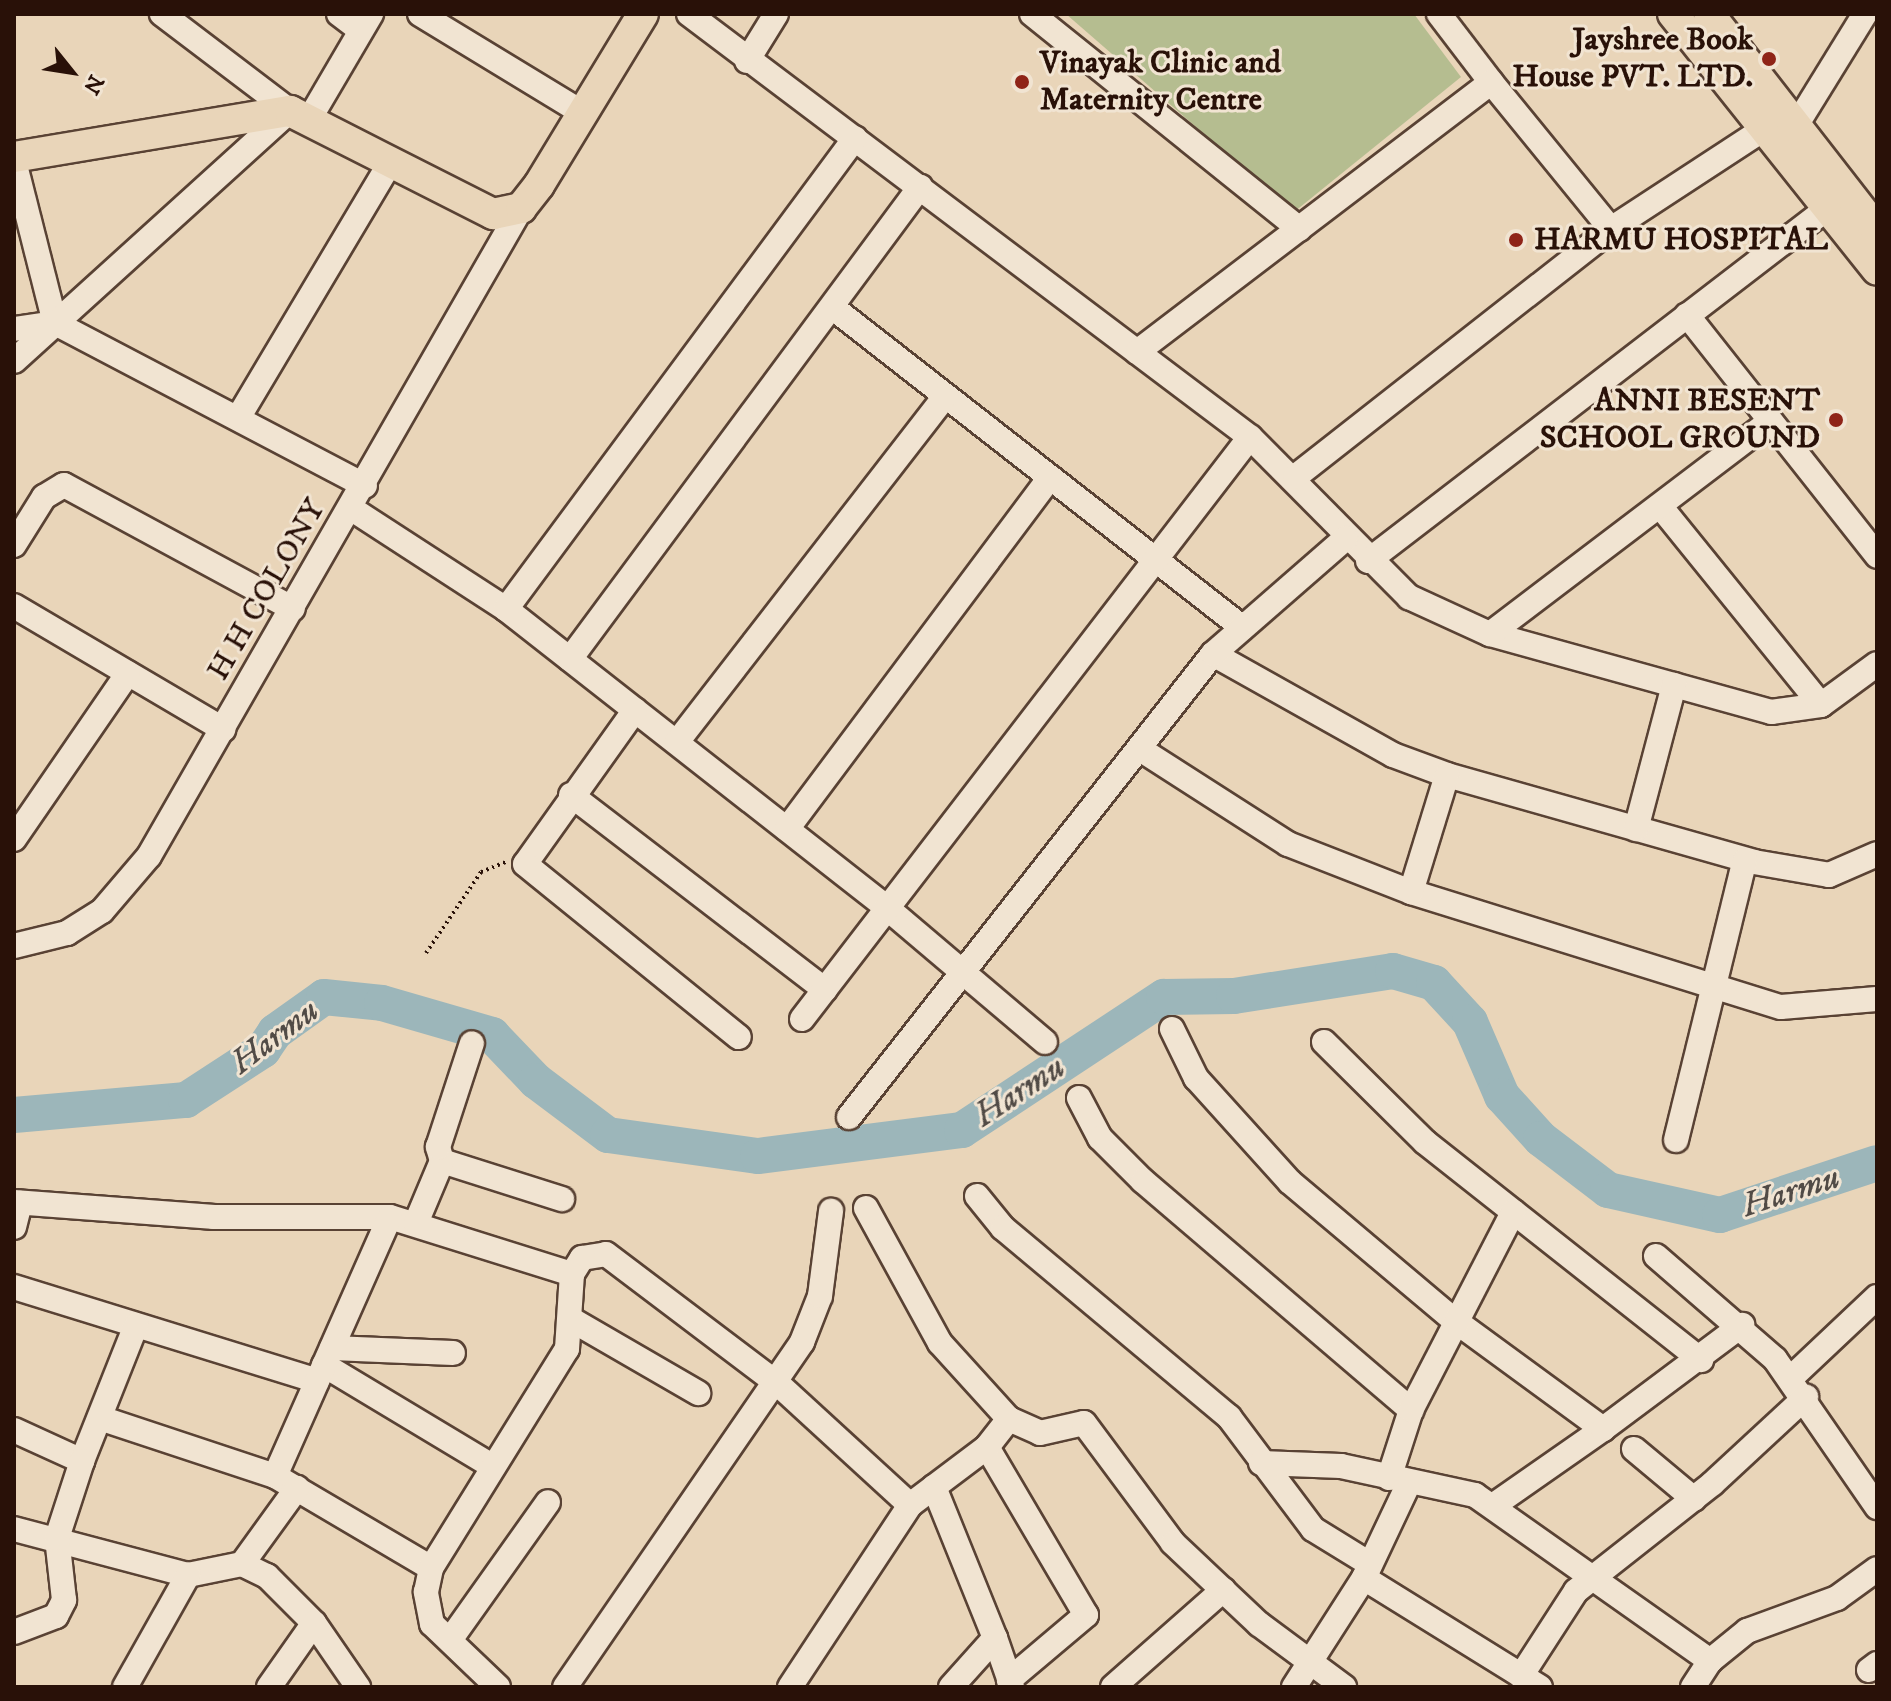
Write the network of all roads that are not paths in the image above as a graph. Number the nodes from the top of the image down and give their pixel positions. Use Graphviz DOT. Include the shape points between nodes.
graph roads {
  1 [pos="162,14"];
  2 [pos="339,14"];
  3 [pos="420,14"];
  4 [pos="643,14"];
  5 [pos="689,14"];
  6 [pos="776,14"];
  7 [pos="1032,14"];
  8 [pos="1439,14"];
  9 [pos="1673,14"];
  10 [pos="1709,14"];
  11 [pos="1865,14"];
  12 [pos="366,22"];
  13 [pos="747,61"];
  14 [pos="1491,82"];
  15 [pos="583,113"];
  16 [pos="300,114"];
  17 [pos="1797,124"];
  18 [pos="1764,129"];
  19 [pos="855,138"];
  20 [pos="14,159"];
  21 [pos="392,160"];
  22 [pos="920,187"];
  23 [pos="1829,207"];
  24 [pos="521,208"];
  25 [pos="1299,229"];
  26 [pos="1611,229"];
  27 [pos="1877,230"];
  28 [pos="1877,270"];
  29 [pos="832,307"];
  30 [pos="1687,315"];
  31 [pos="55,323"];
  32 [pos="14,329"];
  33 [pos="1137,352"];
  34 [pos="14,361"];
  35 [pos="945,396"];
  36 [pos="238,418"];
  37 [pos="1769,422"];
  38 [pos="1250,437"];
  39 [pos="1295,477"];
  40 [pos="1050,478"];
  41 [pos="365,486"];
  42 [pos="1660,506"];
  43 [pos="352,509"];
  44 [pos="1346,538"];
  45 [pos="14,545"];
  46 [pos="1877,556"];
  47 [pos="1161,557"];
  48 [pos="1368,561"];
  49 [pos="14,606"];
  50 [pos="293,609"];
  51 [pos="506,609"];
  52 [pos="1243,628"];
  53 [pos="1490,634"];
  54 [pos="1213,654"];
  55 [pos="570,659"];
  56 [pos="128,673"];
  57 [pos="1873,676"];
  58 [pos="1674,685"];
  59 [pos="1821,705"];
  60 [pos="635,710"];
  61 [pos="223,729"];
  62 [pos="677,742"];
  63 [pos="1143,751"];
  64 [pos="1447,775"];
  65 [pos="571,795"];
  66 [pos="787,829"];
  67 [pos="1636,829"];
  68 [pos="14,839"];
  69 [pos="1877,854"];
  70 [pos="1745,860"];
  71 [pos="1411,892"];
  72 [pos="887,908"];
  73 [pos="14,946"];
  74 [pos="967,974"];
  75 [pos="1714,986"];
  76 [pos="825,990"];
  77 [pos="1877,999"];
  78 [pos="802,1019"];
  79 [pos="1172,1029"];
  80 [pos="739,1037"];
  81 [pos="1045,1042"];
  82 [pos="1324,1042"];
  83 [pos="472,1043"];
  84 [pos="1079,1098"];
  85 [pos="849,1117"];
  86 [pos="1676,1140"];
  87 [pos="442,1161"];
  88 [pos="977,1196"];
  89 [pos="562,1199"];
  90 [pos="17,1202"];
  91 [pos="866,1208"];
  92 [pos="831,1211"];
  93 [pos="1513,1212"];
  94 [pos="390,1217"];
  95 [pos="416,1223"];
  96 [pos="14,1227"];
  97 [pos="1656,1256"];
  98 [pos="572,1274"];
  99 [pos="14,1287"];
  100 [pos="1877,1297"];
  101 [pos="572,1320"];
  102 [pos="1454,1320"];
  103 [pos="136,1325"];
  104 [pos="1742,1325"];
  105 [pos="453,1353"];
  106 [pos="1701,1360"];
  107 [pos="324,1365"];
  108 [pos="778,1384"];
  109 [pos="1798,1388"];
  110 [pos="698,1393"];
  111 [pos="1411,1410"];
  112 [pos="100,1418"];
  113 [pos="1009,1419"];
  114 [pos="1603,1429"];
  115 [pos="14,1430"];
  116 [pos="987,1447"];
  117 [pos="1634,1449"];
  118 [pos="82,1461"];
  119 [pos="1261,1463"];
  120 [pos="492,1466"];
  121 [pos="1399,1480"];
  122 [pos="286,1482"];
  123 [pos="934,1487"];
  124 [pos="1694,1499"];
  125 [pos="548,1502"];
  126 [pos="910,1505"];
  127 [pos="1494,1505"];
  128 [pos="1877,1507"];
  129 [pos="14,1529"];
  130 [pos="57,1538"];
  131 [pos="242,1564"];
  132 [pos="431,1568"];
  133 [pos="1877,1569"];
  134 [pos="1367,1571"];
  135 [pos="188,1575"];
  136 [pos="1597,1578"];
  137 [pos="1223,1590"];
  138 [pos="314,1623"];
  139 [pos="14,1632"];
  140 [pos="995,1638"];
  141 [pos="450,1640"];
  142 [pos="1314,1661"];
  143 [pos="1710,1661"];
  144 [pos="1530,1682"];
  145 [pos="1011,1684"];
  146 [pos="125,1687"];
  147 [pos="269,1687"];
  148 [pos="358,1687"];
  149 [pos="498,1687"];
  150 [pos="565,1687"];
  151 [pos="790,1687"];
  152 [pos="951,1687"];
  153 [pos="1113,1687"];
  154 [pos="1294,1687"];
  155 [pos="1344,1687"];
  156 [pos="1693,1687"];
  1 -- 16 [label="street"];
  2 -- 12 [label="street"];
  3 -- 15 [label="street"];
  4 -- 15 [label="main road"];
  5 -- 13 [label="street"];
  6 -- 13 [label="street"];
  7 -- 25 [label="street"];
  8 -- 14 [label="street"];
  9 -- 18 [label="main road"];
  10 -- 17 [label="main road"];
  11 -- 17 [label="street"];
  12 -- 16 [label="street"];
  13 -- 19 [label="street"];
  14 -- 25 [label="street"];
  14 -- 26 [label="street"];
  15 -- 24 [label="main road"];
  16 -- 20 [label="main road"];
  16 -- 21 [label="main road"];
  16 -- 31 [label="street"];
  17 -- 27 [label="main road"];
  18 -- 23 [label="main road"];
  18 -- 26 [label="street"];
  19 -- 22 [label="street"];
  19 -- 51 [label="street"];
  20 -- 31 [label="street"];
  21 -- 24 [label="main road" via="468,206 493,214"];
  21 -- 36 [label="street"];
  22 -- 29 [label="street"];
  22 -- 33 [label="street"];
  23 -- 28 [label="main road"];
  23 -- 30 [label="street"];
  24 -- 41 [label="street, H H COLONY"];
  25 -- 33 [label="street"];
  26 -- 39 [label="street"];
  29 -- 35 [label="street"];
  29 -- 55 [label="street"];
  30 -- 37 [label="street"];
  30 -- 48 [label="street"];
  31 -- 32 [label="street"];
  31 -- 34 [label="street"];
  31 -- 36 [label="street"];
  33 -- 38 [label="street"];
  35 -- 40 [label="street"];
  35 -- 62 [label="street"];
  36 -- 41 [label="street"];
  37 -- 42 [label="street"];
  37 -- 46 [label="street"];
  38 -- 39 [label="street"];
  38 -- 47 [label="street"];
  39 -- 44 [label="street"];
  40 -- 47 [label="street"];
  40 -- 66 [label="street"];
  41 -- 43 [label="street, H H COLONY"];
  42 -- 53 [label="street"];
  42 -- 59 [label="street"];
  43 -- 50 [label="street, H H COLONY"];
  43 -- 51 [label="street"];
  44 -- 48 [label="street"];
  44 -- 52 [label="street"];
  45 -- 50 [label="street" via="53,488 77,488"];
  47 -- 52 [label="street"];
  47 -- 72 [label="street"];
  48 -- 53 [label="street" via="1409,597"];
  49 -- 56 [label="street"];
  50 -- 61 [label="street, H H COLONY"];
  51 -- 55 [label="street"];
  52 -- 54 [label="street"];
  53 -- 58 [label="street"];
  54 -- 63 [label="street"];
  54 -- 64 [label="street" via="1393,755"];
  55 -- 60 [label="street"];
  56 -- 61 [label="street"];
  56 -- 68 [label="street"];
  57 -- 59 [label="street"];
  58 -- 59 [label="street" via="1771,712"];
  58 -- 67 [label="street"];
  60 -- 62 [label="street"];
  60 -- 65 [label="street"];
  61 -- 73 [label="street, H H COLONY" via="149,856 102,911 67,933"];
  62 -- 66 [label="street"];
  63 -- 71 [label="street" via="1288,844"];
  63 -- 74 [label="street"];
  64 -- 67 [label="street"];
  64 -- 71 [label="street"];
  65 -- 76 [label="street"];
  65 -- 80 [label="street" via="525,864"];
  66 -- 72 [label="street"];
  67 -- 70 [label="street"];
  69 -- 70 [label="street" via="1829,875"];
  70 -- 75 [label="street"];
  71 -- 75 [label="street"];
  72 -- 74 [label="street"];
  72 -- 76 [label="street"];
  74 -- 81 [label="street"];
  74 -- 85 [label="street"];
  75 -- 77 [label="street" via="1781,1007"];
  75 -- 86 [label="street"];
  76 -- 78 [label="street"];
  79 -- 102 [label="street" via="1196,1078 1290,1182"];
  82 -- 93 [label="street" via="1425,1142"];
  83 -- 87 [label="street" via="438,1147"];
  84 -- 111 [label="street" via="1100,1138 1143,1181"];
  87 -- 89 [label="street"];
  87 -- 95 [label="street"];
  88 -- 119 [label="street" via="1003,1228 1229,1417"];
  90 -- 94 [label="street" via="256,1219"];
  90 -- 96 [label="street"];
  91 -- 113 [label="street" via="940,1343"];
  92 -- 108 [label="street" via="820,1296"];
  93 -- 102 [label="street"];
  93 -- 106 [label="street"];
  94 -- 95 [label="street"];
  94 -- 107 [label="street"];
  95 -- 98 [label="street"];
  97 -- 104 [label="street"];
  98 -- 101 [label="street"];
  98 -- 108 [label="street" via="582,1258 606,1254"];
  99 -- 103 [label="street"];
  100 -- 109 [label="street"];
  101 -- 110 [label="street"];
  101 -- 120 [label="street" via="567,1349"];
  102 -- 111 [label="street"];
  102 -- 114 [label="street"];
  103 -- 107 [label="street"];
  103 -- 112 [label="street"];
  104 -- 106 [label="street"];
  104 -- 109 [label="street"];
  105 -- 107 [label="street"];
  106 -- 114 [label="street"];
  107 -- 120 [label="street"];
  107 -- 122 [label="street"];
  108 -- 126 [label="street"];
  108 -- 150 [label="street"];
  109 -- 124 [label="street"];
  109 -- 128 [label="street"];
  111 -- 121 [label="street"];
  112 -- 118 [label="street"];
  112 -- 122 [label="street"];
  113 -- 116 [label="street"];
  113 -- 137 [label="street" via="1040,1433 1072,1420 1084,1423 1148,1515"];
  114 -- 127 [label="street"];
  115 -- 118 [label="street"];
  116 -- 123 [label="street"];
  116 -- 145 [label="street" via="1086,1615"];
  117 -- 124 [label="street"];
  118 -- 130 [label="street"];
  119 -- 121 [label="street" via="1341,1466"];
  119 -- 134 [label="street" via="1313,1529"];
  120 -- 132 [label="street"];
  121 -- 127 [label="street"];
  121 -- 134 [label="street"];
  122 -- 131 [label="street"];
  122 -- 132 [label="street"];
  123 -- 126 [label="street"];
  123 -- 140 [label="street"];
  124 -- 136 [label="street"];
  125 -- 141 [label="street"];
  126 -- 151 [label="street"];
  127 -- 136 [label="street"];
  129 -- 130 [label="street"];
  130 -- 135 [label="street"];
  130 -- 139 [label="street" via="64,1600 56,1616"];
  131 -- 135 [label="street"];
  131 -- 138 [label="street" via="267,1576"];
  132 -- 141 [label="street" via="425,1607"];
  133 -- 143 [label="street" via="1837,1598 1747,1631"];
  134 -- 142 [label="street"];
  134 -- 144 [label="street"];
  135 -- 146 [label="street"];
  136 -- 143 [label="street"];
  136 -- 144 [label="street" via="1576,1591"];
  137 -- 142 [label="street"];
  137 -- 153 [label="street"];
  138 -- 147 [label="street"];
  138 -- 148 [label="street"];
  140 -- 145 [label="street"];
  140 -- 152 [label="street"];
  141 -- 149 [label="street"];
  142 -- 154 [label="street"];
  142 -- 155 [label="street"];
  143 -- 156 [label="street"];
}
